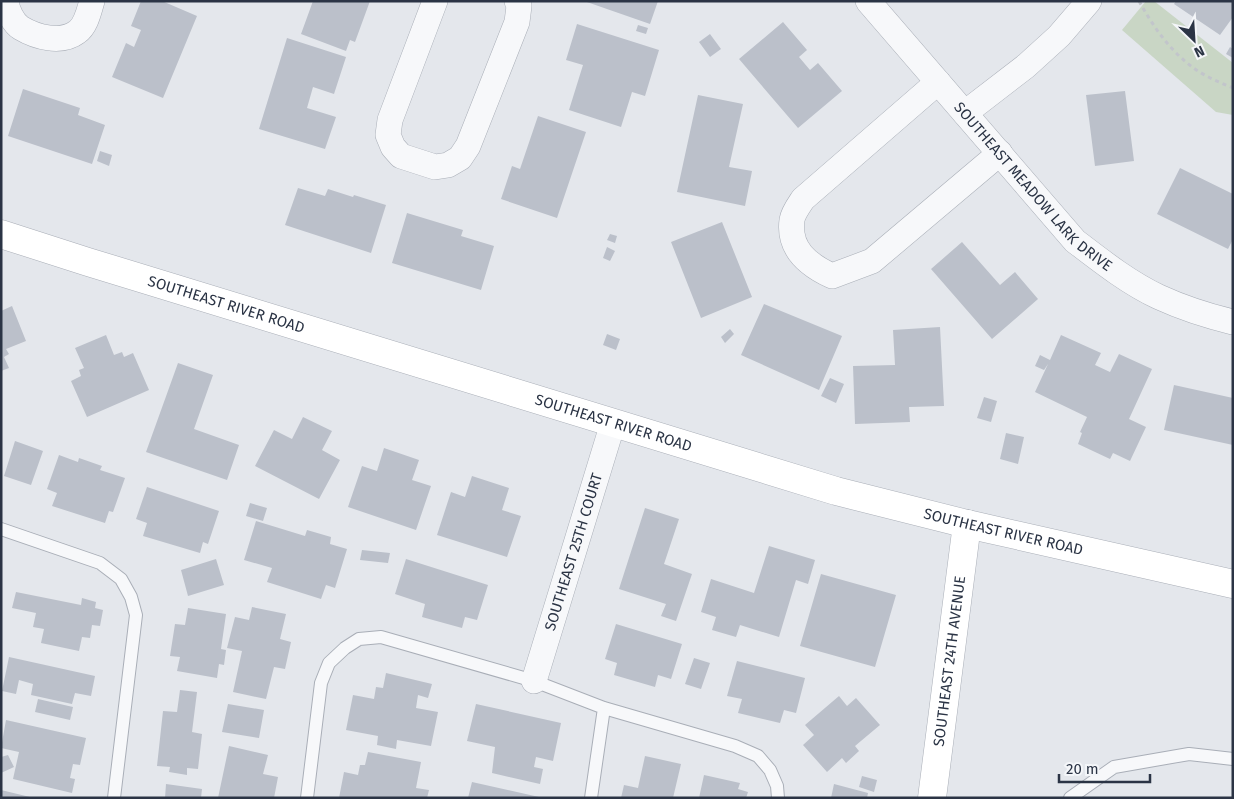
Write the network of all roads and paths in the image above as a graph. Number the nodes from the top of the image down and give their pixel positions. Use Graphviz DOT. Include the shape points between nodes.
graph roads {
  1 [pos="6,1"];
  2 [pos="92,1"];
  3 [pos="435,1"];
  4 [pos="517,1"];
  5 [pos="868,1"];
  6 [pos="1089,1"];
  7 [pos="1139,1"];
  8 [pos="938,82"];
  9 [pos="1233,88"];
  10 [pos="965,113"];
  11 [pos="1000,153"];
  12 [pos="1,234"];
  13 [pos="1233,322"];
  14 [pos="613,423"];
  15 [pos="967,524"];
  16 [pos="1,529"];
  17 [pos="1233,584"];
  18 [pos="534,681"];
  19 [pos="604,708"];
  20 [pos="1233,760"];
  21 [pos="114,798"];
  22 [pos="307,798"];
  23 [pos="591,798"];
  24 [pos="778,798"];
  25 [pos="932,798"];
  26 [pos="1070,798"];
  1 -- 2 [label="street" via="20,28 50,39 78,32"];
  3 -- 4 [label="street" via="390,120 388,135 401,156 435,167 448,166 460,158 468,146 517,22"];
  5 -- 8 [label="street, SOUTHEAST MEADOW LARK DRIVE"];
  6 -- 10 [label="street" via="1059,36 1026,66"];
  7 -- 9 [label="path" via="1173,51 1198,72"];
  8 -- 10 [label="street, SOUTHEAST MEADOW LARK DRIVE"];
  8 -- 11 [label="street" via="803,199 792,218 793,239 801,256 815,269 832,276 872,261"];
  10 -- 11 [label="street, SOUTHEAST MEADOW LARK DRIVE"];
  11 -- 13 [label="street, SOUTHEAST MEADOW LARK DRIVE" via="1075,241 1109,267 1158,296 1205,315"];
  12 -- 14 [label="main road, SOUTHEAST RIVER ROAD"];
  14 -- 15 [label="main road, SOUTHEAST RIVER ROAD" via="836,490"];
  14 -- 18 [label="street, SOUTHEAST 25TH COURT"];
  15 -- 17 [label="main road, SOUTHEAST RIVER ROAD"];
  15 -- 25 [label="main road, SOUTHEAST 24TH AVENUE"];
  16 -- 21 [label="lane" via="100,563 121,579 131,597 136,614"];
  18 -- 19 [label="lane"];
  18 -- 22 [label="lane" via="381,637 359,639 329,663 321,683"];
  19 -- 23 [label="lane"];
  19 -- 24 [label="lane" via="736,746 758,756 770,770"];
  20 -- 26 [label="lane" via="1188,754 1114,767"];
}
